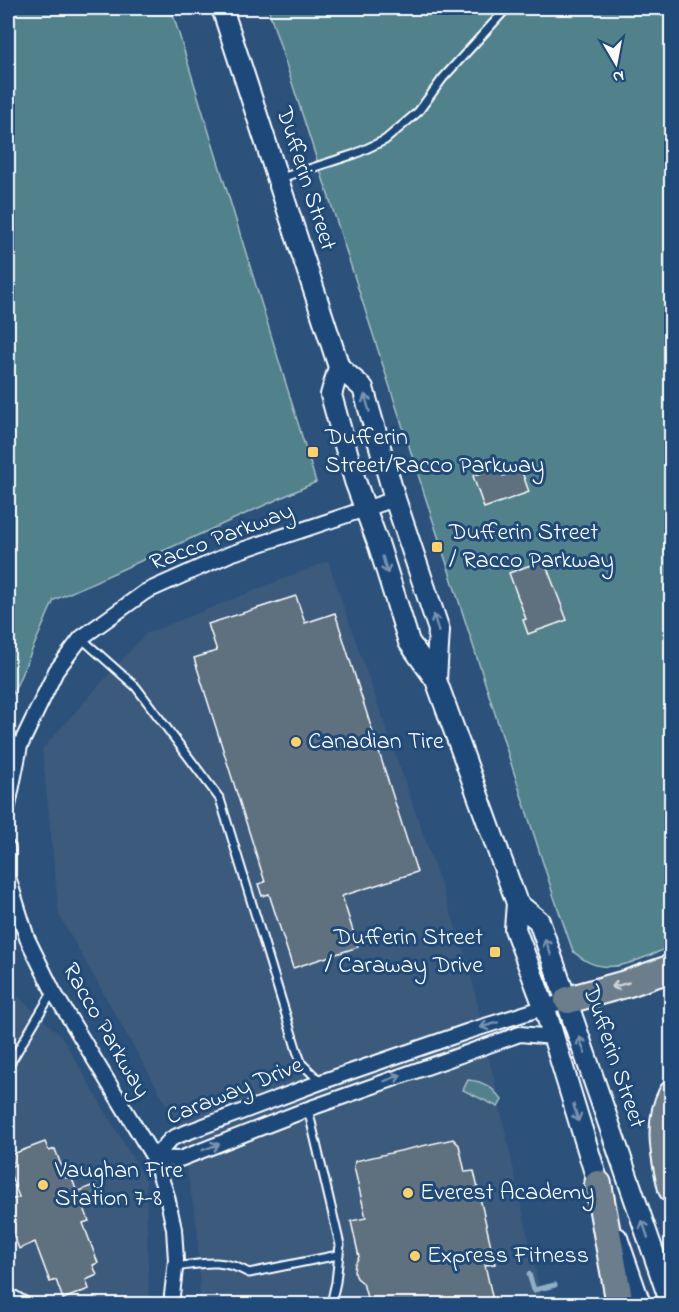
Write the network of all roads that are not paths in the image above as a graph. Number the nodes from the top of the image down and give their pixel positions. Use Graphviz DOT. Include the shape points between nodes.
graph roads {
  1 [pos="222,8"];
  2 [pos="507,8"];
  3 [pos="277,179"];
  4 [pos="339,367"];
  5 [pos="395,499"];
  6 [pos="366,510"];
  7 [pos="81,638"];
  8 [pos="436,680"];
  9 [pos="8,806"];
  10 [pos="8,848"];
  11 [pos="672,968"];
  12 [pos="53,991"];
  13 [pos="556,1005"];
  14 [pos="553,1037"];
  15 [pos="8,1067"];
  16 [pos="321,1082"];
  17 [pos="672,1094"];
  18 [pos="308,1109"];
  19 [pos="154,1158"];
  20 [pos="598,1184"];
  21 [pos="672,1189"];
  22 [pos="338,1256"];
  23 [pos="175,1267"];
  24 [pos="8,1291"];
  25 [pos="30,1305"];
  26 [pos="171,1305"];
  27 [pos="331,1305"];
  28 [pos="620,1305"];
  29 [pos="640,1305"];
  30 [pos="671,1305"];
  1 -- 3 [label="main road, Dufferin Street"];
  2 -- 3 [label="lane" via="443,78 418,112 385,140"];
  3 -- 4 [label="main road, Dufferin Street"];
  5 -- 4 [label="main road, Dufferin Street, one-way" via="363,388"];
  4 -- 6 [label="main road, Dufferin Street" via="330,395"];
  5 -- 6 [label="street, Racco Parkway"];
  8 -- 5 [label="main road, Dufferin Street, one-way" via="440,630"];
  6 -- 7 [label="street, Racco Parkway" via="230,554 145,592"];
  6 -- 8 [label="main road, Dufferin Street, one-way" via="410,642"];
  7 -- 9 [label="street, Racco Parkway" via="56,671 20,746"];
  7 -- 16 [label="lane" via="136,687 220,799 297,1051 302,1064"];
  8 -- 13 [label="main road, Dufferin Street" via="517,903 539,921"];
  10 -- 12 [label="street, Racco Parkway" via="8,877 27,938"];
  11 -- 13 [label="highway, one-way"];
  12 -- 15 [label="lane"];
  12 -- 19 [label="street, Racco Parkway"];
  13 -- 14 [label="main road, Dufferin Street"];
  13 -- 16 [label="street, Caraway Drive, one-way"];
  30 -- 13 [label="main road, Dufferin Street, one-way"];
  18 -- 14 [label="street, Caraway Drive, one-way" via="520,1034"];
  14 -- 20 [label="main road, Dufferin Street, one-way"];
  16 -- 19 [label="street, Caraway Drive" via="171,1139"];
  17 -- 21 [label="highway" via="664,1120 664,1142"];
  19 -- 18 [label="street, Caraway Drive, one-way" via="183,1158"];
  18 -- 22 [label="lane" via="340,1245"];
  19 -- 23 [label="street, Racco Parkway" via="174,1229"];
  20 -- 28 [label="highway"];
  20 -- 29 [label="main road, Dufferin Street"];
  22 -- 23 [label="lane" via="249,1273 218,1262"];
  22 -- 27 [label="lane"];
  23 -- 26 [label="street, Racco Parkway"];
  24 -- 25 [label="lane"];
}
